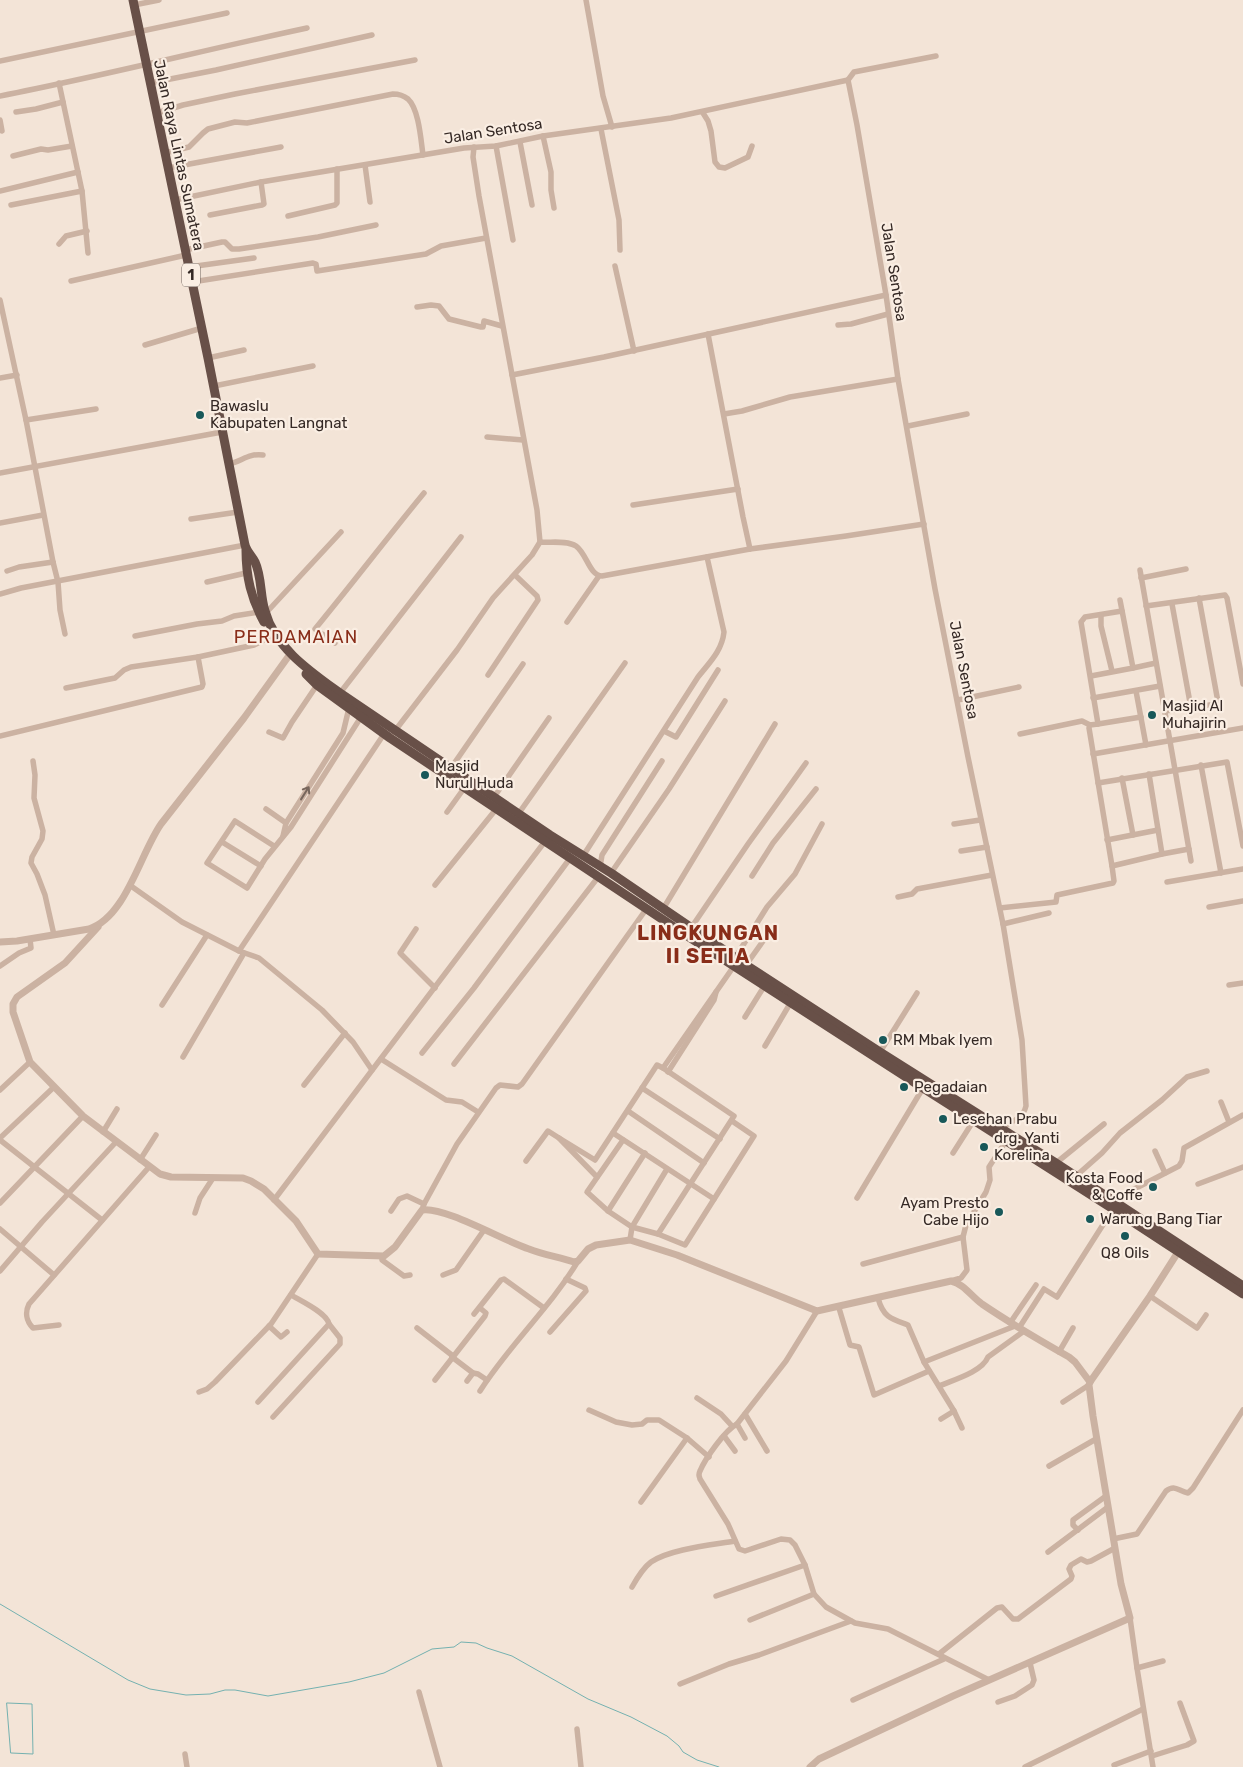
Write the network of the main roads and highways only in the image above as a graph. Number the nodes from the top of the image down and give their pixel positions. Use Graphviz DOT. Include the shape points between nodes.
graph roads {
  1 [pos="133,3"];
  2 [pos="246,548"];
  3 [pos="262,613"];
  4 [pos="390,734"];
  5 [pos="548,838"];
  6 [pos="600,872"];
  7 [pos="735,962"];
  8 [pos="997,1130"];
  9 [pos="1113,1204"];
  10 [pos="1180,1249"];
  11 [pos="1243,1286"];
  12 [pos="1243,1294"];
  1 -- 2 [label="highway, Jalan Raya Lintas Sumatera / 1"];
  2 -- 3 [label="highway, Jalan Raya Lintas Sumatera / 1" via="246,573"];
  2 -- 3 [label="highway, Jalan Raya Lintas Sumatera / 1" via="255,561"];
  3 -- 4 [label="highway, Jalan Raya Lintas Sumatera / 1" via="290,654"];
  3 -- 4 [label="highway, Jalan Raya Lintas Sumatera / 1" via="272,636 288,657 317,685"];
  4 -- 5 [label="highway, Jalan Raya Lintas Sumatera / 1" via="465,787"];
  4 -- 5 [label="highway, Jalan Raya Lintas Sumatera / 1" via="452,768 519,813"];
  5 -- 6 [label="highway, Jalan Raya Lintas Sumatera / 1" via="571,857"];
  5 -- 6 [label="highway, Jalan Raya Lintas Sumatera / 1" via="583,856"];
  6 -- 7 [label="highway, Jalan Raya Lintas Sumatera / 1" via="647,908"];
  6 -- 7 [label="highway, Jalan Raya Lintas Sumatera / 1" via="611,873"];
  7 -- 8 [label="highway, Jalan Raya Lintas Sumatera / 1" via="764,985 923,1088 974,1120"];
  7 -- 8 [label="highway, Jalan Raya Lintas Sumatera / 1" via="746,965"];
  8 -- 9 [label="highway, Jalan Raya Lintas Sumatera / 1" via="1056,1163"];
  8 -- 9 [label="highway, Jalan Raya Lintas Sumatera / 1" via="1006,1141"];
  9 -- 10 [label="highway, Jalan Raya Lintas Sumatera / 1"];
  10 -- 11 [label="highway, Jalan Raya Lintas Sumatera / 1"];
  10 -- 12 [label="highway, Jalan Raya Lintas Sumatera / 1"];
}
